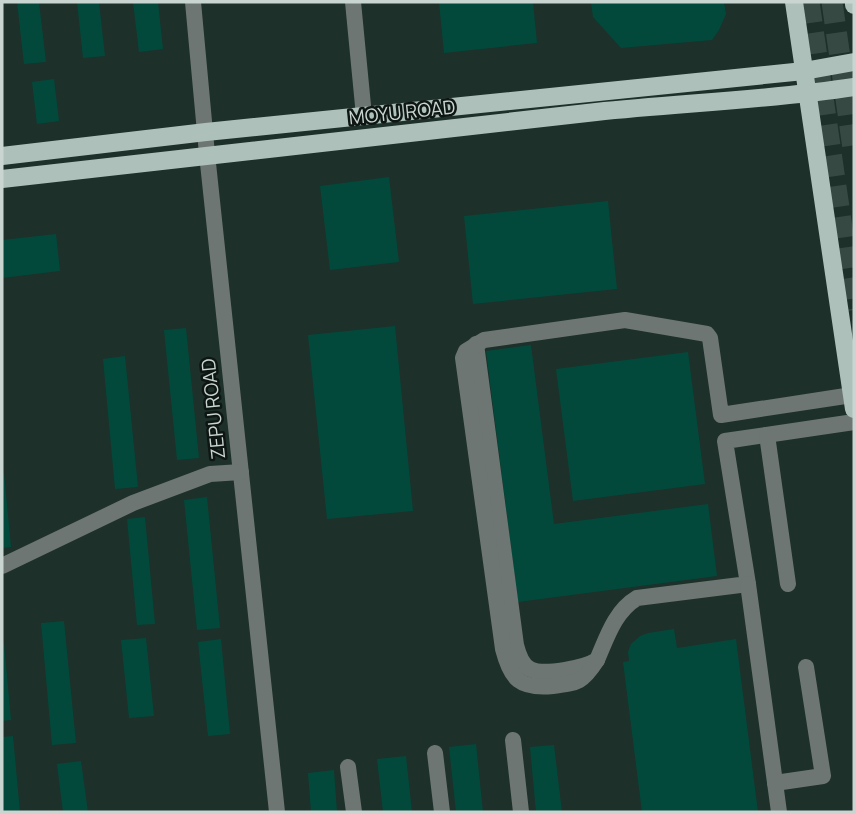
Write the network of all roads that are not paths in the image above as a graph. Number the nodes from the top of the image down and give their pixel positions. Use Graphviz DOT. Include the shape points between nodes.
graph roads {
  1 [pos="193,2"];
  2 [pos="353,2"];
  3 [pos="794,2"];
  4 [pos="854,62"];
  5 [pos="804,71"];
  6 [pos="854,87"];
  7 [pos="807,94"];
  8 [pos="364,116"];
  9 [pos="206,132"];
  10 [pos="207,154"];
  11 [pos="2,156"];
  12 [pos="2,179"];
  13 [pos="853,402"];
  14 [pos="854,422"];
  15 [pos="766,435"];
  16 [pos="241,472"];
  17 [pos="2,566"];
  18 [pos="748,584"];
  19 [pos="788,584"];
  20 [pos="806,667"];
  21 [pos="513,740"];
  22 [pos="435,753"];
  23 [pos="348,767"];
  24 [pos="775,783"];
  25 [pos="277,812"];
  26 [pos="354,812"];
  27 [pos="442,812"];
  28 [pos="521,812"];
  29 [pos="779,812"];
  1 -- 9 [label="street, ZEPU ROAD"];
  2 -- 8 [label="street"];
  3 -- 5 [label="main road"];
  4 -- 5 [label="main road, MOYU ROAD"];
  5 -- 7 [label="main road"];
  5 -- 8 [label="main road, MOYU ROAD"];
  6 -- 7 [label="main road, MOYU ROAD"];
  7 -- 10 [label="main road, MOYU ROAD"];
  7 -- 13 [label="main road"];
  8 -- 9 [label="main road, MOYU ROAD"];
  9 -- 10 [label="street, ZEPU ROAD"];
  9 -- 11 [label="main road, MOYU ROAD"];
  10 -- 12 [label="main road, MOYU ROAD"];
  10 -- 16 [label="street, ZEPU ROAD"];
  13 -- 18 [label="street" via="721,415 707,334 625,320 484,340 466,351 463,358 503,649 523,684 566,684 587,677 617,618 637,598"];
  14 -- 15 [label="street"];
  15 -- 18 [label="street" via="725,441"];
  15 -- 19 [label="street"];
  16 -- 17 [label="street" via="210,474 132,503"];
  16 -- 25 [label="street, ZEPU ROAD"];
  18 -- 24 [label="street"];
  20 -- 24 [label="street" via="823,776"];
  21 -- 28 [label="street"];
  22 -- 27 [label="street"];
  23 -- 26 [label="street"];
  24 -- 29 [label="street"];
}
